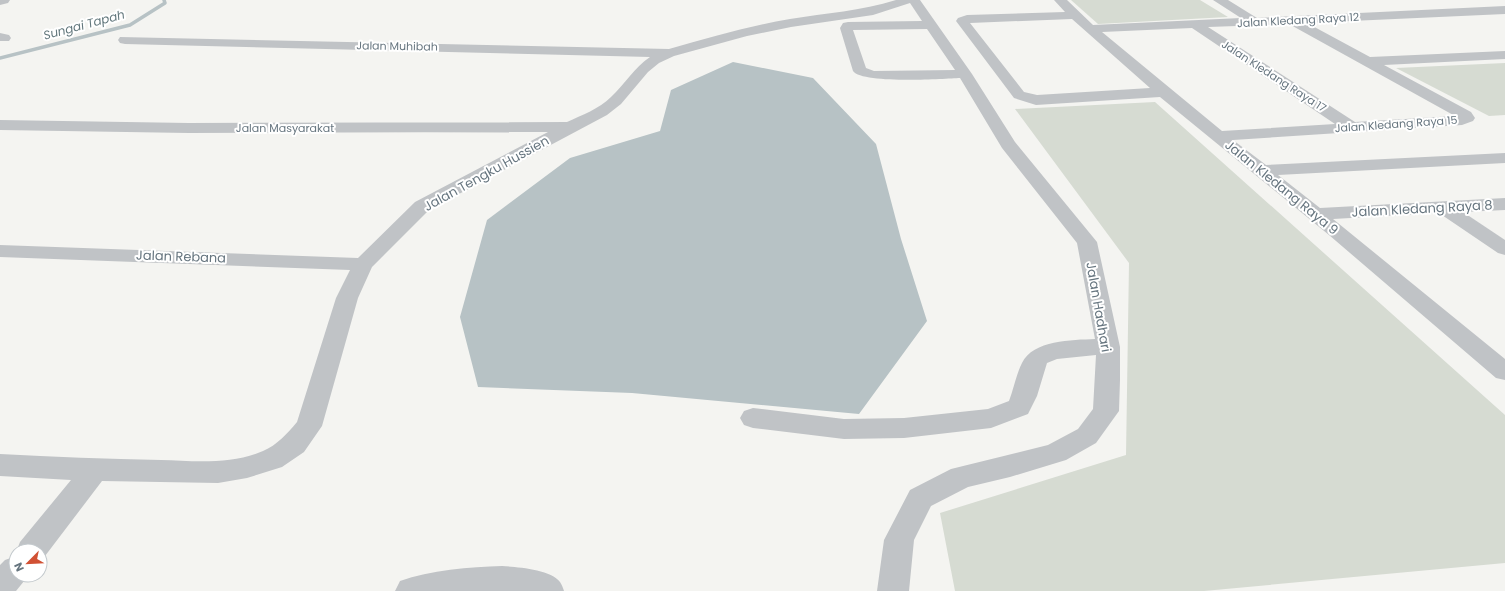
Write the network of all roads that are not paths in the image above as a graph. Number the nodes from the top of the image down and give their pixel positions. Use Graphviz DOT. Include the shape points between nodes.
graph roads {
  1 [pos="4,0"];
  2 [pos="908,0"];
  3 [pos="914,0"];
  4 [pos="925,0"];
  5 [pos="1060,0"];
  6 [pos="1219,0"];
  7 [pos="0,1"];
  8 [pos="1377,4"];
  9 [pos="885,5"];
  10 [pos="1505,10"];
  11 [pos="1398,14"];
  12 [pos="1075,15"];
  13 [pos="928,18"];
  14 [pos="1292,20"];
  15 [pos="1256,22"];
  16 [pos="1196,25"];
  17 [pos="1090,29"];
  18 [pos="125,40"];
  19 [pos="669,53"];
  20 [pos="1505,55"];
  21 [pos="1370,62"];
  22 [pos="965,74"];
  23 [pos="1164,92"];
  24 [pos="0,125"];
  25 [pos="570,127"];
  26 [pos="1351,127"];
  27 [pos="1220,136"];
  28 [pos="1505,158"];
  29 [pos="1262,171"];
  30 [pos="1505,204"];
  31 [pos="1444,208"];
  32 [pos="1316,214"];
  33 [pos="1505,249"];
  34 [pos="0,251"];
  35 [pos="363,264"];
  36 [pos="1108,347"];
  37 [pos="1505,372"];
  38 [pos="753,418"];
  39 [pos="0,465"];
  40 [pos="95,470"];
  41 [pos="37,543"];
  42 [pos="8,578"];
  43 [pos="0,586"];
  44 [pos="544,588"];
  45 [pos="413,591"];
  46 [pos="893,591"];
  1 -- 7 [label="street"];
  2 -- 9 [label="street, Jalan Tengku Hussien"];
  3 -- 13 [label="street, Jalan Hadhari"];
  4 -- 13 [label="street, Jalan Hadhari"];
  5 -- 12 [label="street, Jalan Kledang Raya 9"];
  6 -- 15 [label="street"];
  8 -- 11 [label="street"];
  9 -- 13 [label="street" via="908,8"];
  9 -- 19 [label="street, Jalan Tengku Hussien" via="753,31"];
  10 -- 11 [label="street, Jalan Kledang Raya 12"];
  11 -- 14 [label="street, Jalan Kledang Raya 12"];
  12 -- 17 [label="street, Jalan Kledang Raya 9"];
  12 -- 23 [label="street" via="962,21 1019,95 1027,98 1036,100"];
  13 -- 22 [label="street, Jalan Hadhari"];
  13 -- 22 [label="street" via="848,26 846,28 860,71 873,75"];
  14 -- 15 [label="street, Jalan Kledang Raya 12"];
  14 -- 21 [label="street, Jalan Kledang Raya 15"];
  15 -- 16 [label="street, Jalan Kledang Raya 12"];
  16 -- 17 [label="street, Jalan Kledang Raya 12"];
  16 -- 26 [label="street, Jalan Kledang Raya 17"];
  17 -- 23 [label="street, Jalan Kledang Raya 9"];
  18 -- 19 [label="street, Jalan Muhibah"];
  19 -- 25 [label="street, Jalan Tengku Hussien" via="643,69 616,101 601,112"];
  20 -- 21 [label="street"];
  21 -- 26 [label="street, Jalan Kledang Raya 15" via="1467,118"];
  22 -- 36 [label="street, Jalan Hadhari" via="1008,144 1087,242"];
  23 -- 27 [label="street, Jalan Kledang Raya 9"];
  24 -- 25 [label="street, Jalan Masyarakat" via="189,128"];
  25 -- 35 [label="street, Jalan Tengku Hussien" via="422,206"];
  26 -- 27 [label="street, Jalan Kledang Raya 15"];
  27 -- 29 [label="street, Jalan Kledang Raya 9"];
  28 -- 29 [label="street"];
  29 -- 32 [label="street, Jalan Kledang Raya 9"];
  30 -- 31 [label="street, Jalan Kledang Raya 8"];
  31 -- 32 [label="street, Jalan Kledang Raya 8"];
  31 -- 33 [label="street"];
  32 -- 37 [label="street, Jalan Kledang Raya 9"];
  34 -- 35 [label="street, Jalan Rebana"];
  35 -- 40 [label="street, Jalan Tengku Hussien" via="347,298 309,426 294,445 272,458 246,467 218,472"];
  36 -- 38 [label="street" via="1060,350 1043,355 1034,361 1026,392 1019,407 991,418 904,428 844,429"];
  36 -- 46 [label="street, Jalan Hadhari" via="1106,411 1088,436 1056,453 961,477 920,498 899,540"];
  39 -- 40 [label="street, Jalan Tengku Hussien"];
  40 -- 41 [label="street"];
  42 -- 43 [label="street"];
  44 -- 45 [label="street" via="510,578"];
}
